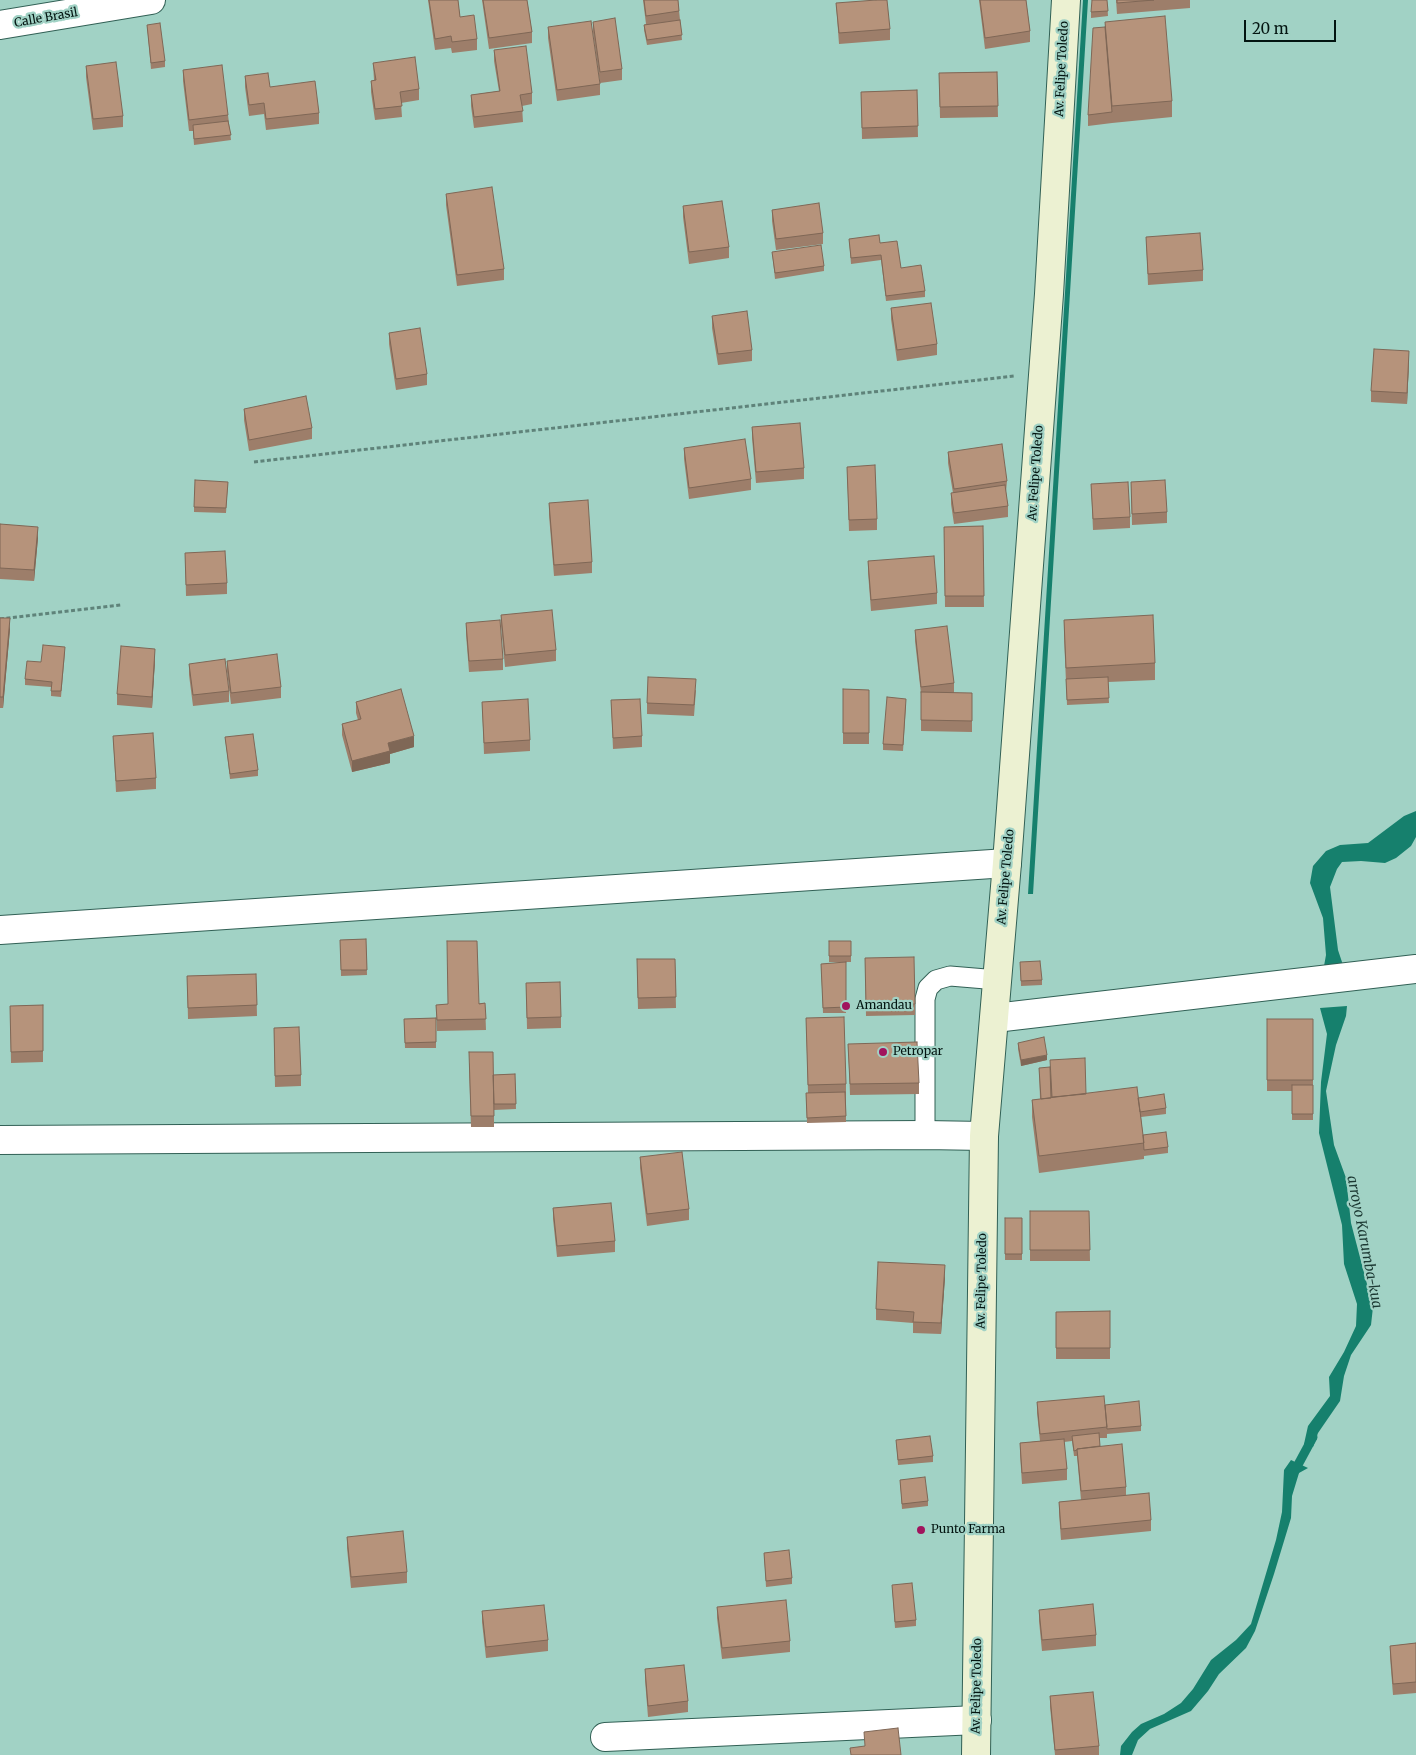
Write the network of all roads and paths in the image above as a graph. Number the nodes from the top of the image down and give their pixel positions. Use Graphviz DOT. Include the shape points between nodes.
graph roads {
  1 [pos="151,0"];
  2 [pos="1066,0"];
  3 [pos="0,25"];
  4 [pos="1044,373"];
  5 [pos="254,462"];
  6 [pos="121,605"];
  7 [pos="0,619"];
  8 [pos="1007,862"];
  9 [pos="0,930"];
  10 [pos="1416,969"];
  11 [pos="998,980"];
  12 [pos="995,1018"];
  13 [pos="926,1135"];
  14 [pos="984,1136"];
  15 [pos="0,1140"];
  16 [pos="977,1720"];
  17 [pos="605,1737"];
  18 [pos="976,1755"];
  1 -- 3 [label="street, Calle Brasil"];
  2 -- 4 [label="main road, Av. Felipe Toledo"];
  4 -- 5 [label="path"];
  4 -- 8 [label="main road, Av. Felipe Toledo"];
  6 -- 7 [label="path"];
  8 -- 9 [label="street"];
  8 -- 11 [label="main road, Av. Felipe Toledo"];
  10 -- 12 [label="street"];
  11 -- 12 [label="main road, Av. Felipe Toledo"];
  11 -- 13 [label="lane" via="950,976 936,980 928,988 925,1000"];
  12 -- 14 [label="main road, Av. Felipe Toledo"];
  13 -- 14 [label="street"];
  13 -- 15 [label="street"];
  14 -- 16 [label="main road, Av. Felipe Toledo"];
  16 -- 17 [label="street"];
  16 -- 18 [label="main road, Av. Felipe Toledo"];
}
